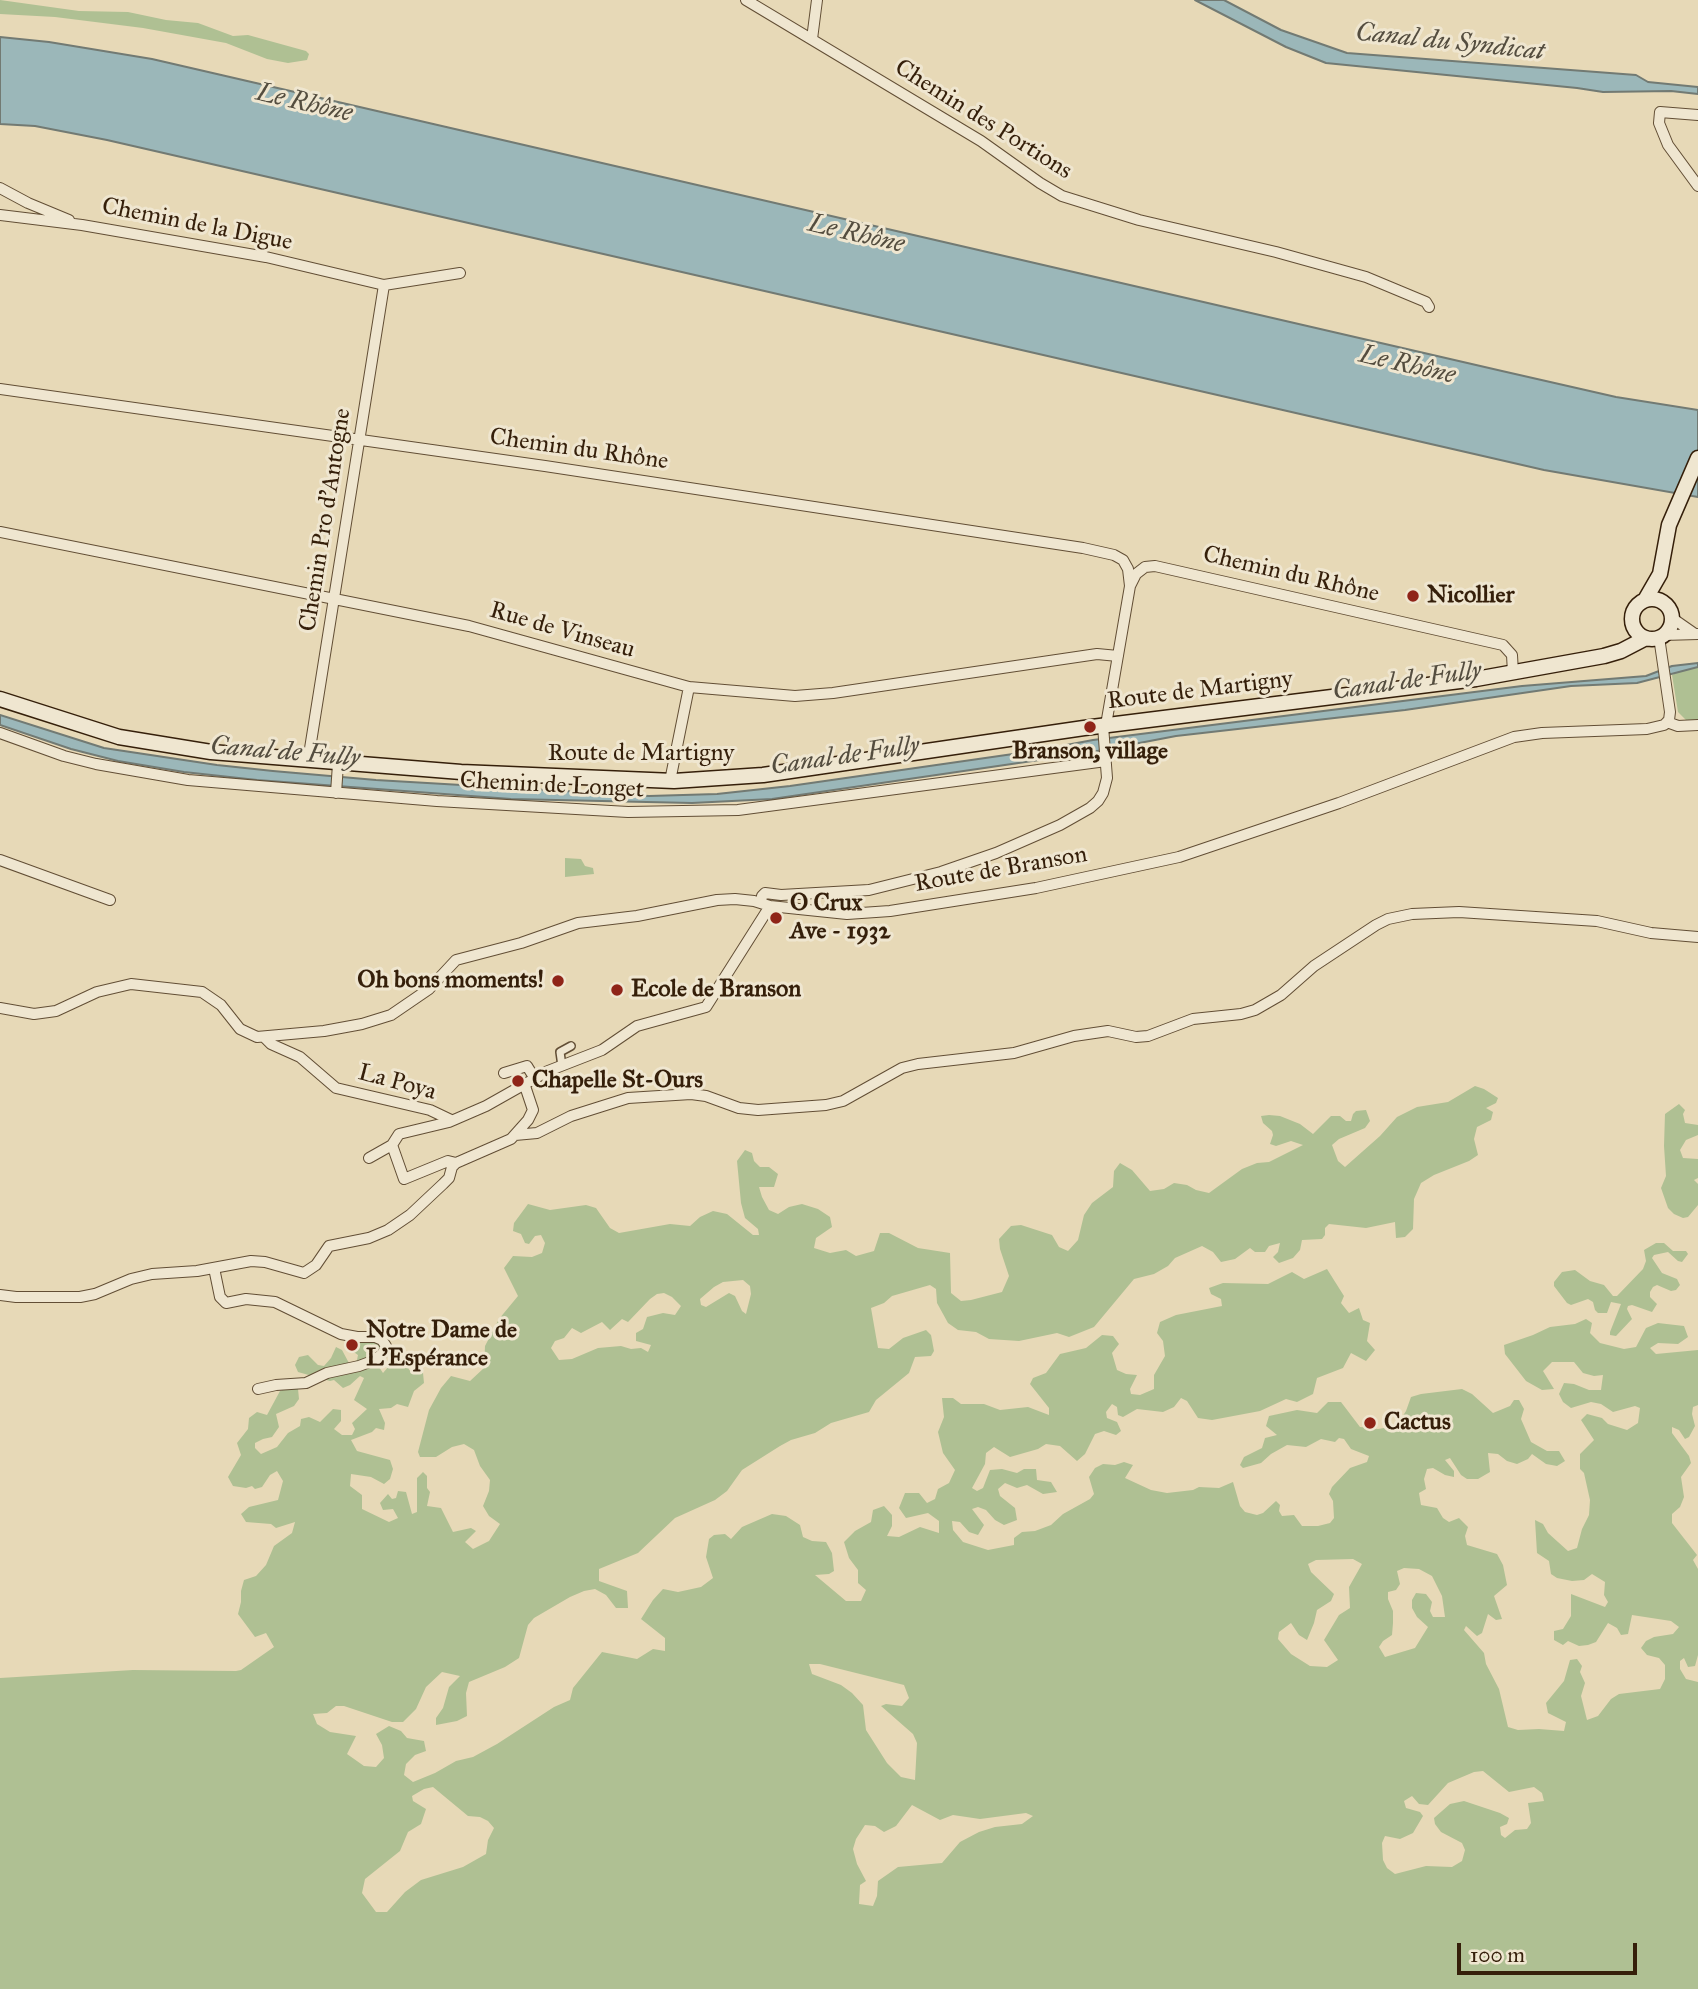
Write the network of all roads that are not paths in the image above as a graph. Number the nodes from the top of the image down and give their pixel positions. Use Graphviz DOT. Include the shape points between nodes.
graph roads {
  1 [pos="746,0"];
  2 [pos="817,0"];
  3 [pos="812,39"];
  4 [pos="1698,115"];
  5 [pos="1698,186"];
  6 [pos="0,188"];
  7 [pos="0,215"];
  8 [pos="82,225"];
  9 [pos="460,273"];
  10 [pos="384,285"];
  11 [pos="1429,307"];
  12 [pos="0,389"];
  13 [pos="359,441"];
  14 [pos="1698,458"];
  15 [pos="0,532"];
  16 [pos="1660,574"];
  17 [pos="1129,586"];
  18 [pos="334,598"];
  19 [pos="1645,600"];
  20 [pos="1665,604"];
  21 [pos="1672,618"];
  22 [pos="1632,621"];
  23 [pos="1697,634"];
  24 [pos="1656,637"];
  25 [pos="1616,652"];
  26 [pos="1118,656"];
  27 [pos="1513,673"];
  28 [pos="688,687"];
  29 [pos="0,699"];
  30 [pos="1667,722"];
  31 [pos="1698,725"];
  32 [pos="1104,728"];
  33 [pos="0,733"];
  34 [pos="1106,758"];
  35 [pos="307,761"];
  36 [pos="338,764"];
  37 [pos="670,781"];
  38 [pos="336,793"];
  39 [pos="0,860"];
  40 [pos="110,900"];
  41 [pos="765,904"];
  42 [pos="1698,937"];
  43 [pos="0,1008"];
  44 [pos="264,1037"];
  45 [pos="571,1046"];
  46 [pos="562,1066"];
  47 [pos="504,1073"];
  48 [pos="535,1079"];
  49 [pos="525,1086"];
  50 [pos="452,1120"];
  51 [pos="515,1135"];
  52 [pos="392,1145"];
  53 [pos="369,1158"];
  54 [pos="456,1163"];
  55 [pos="214,1268"];
  56 [pos="0,1295"];
  57 [pos="258,1389"];
  1 -- 3 [label="street, Chemin des Portions"];
  2 -- 3 [label="street"];
  3 -- 11 [label="street, Chemin des Portions" via="1062,196 1113,214 1331,267 1386,284"];
  4 -- 5 [label="street" via="1660,112 1659,123 1668,145"];
  6 -- 8 [label="street"];
  7 -- 8 [label="street, Chemin de la Digue"];
  8 -- 10 [label="street, Chemin de la Digue" via="266,257"];
  9 -- 10 [label="street"];
  10 -- 13 [label="street, Chemin Pro d'Antogne"];
  12 -- 13 [label="street, Chemin du Rhône"];
  13 -- 17 [label="street, Chemin du Rhône" via="1083,548 1123,560"];
  13 -- 18 [label="street, Chemin Pro d'Antogne"];
  14 -- 16 [label="main road" via="1669,525"];
  15 -- 18 [label="street, Rue de Vinseau"];
  16 -- 19 [label="main road"];
  16 -- 20 [label="main road"];
  17 -- 26 [label="street"];
  17 -- 27 [label="street, Chemin du Rhône" via="1140,570 1162,566 1503,645 1512,655"];
  18 -- 28 [label="street, Rue de Vinseau" via="469,626"];
  18 -- 35 [label="street, Chemin Pro d'Antogne"];
  19 -- 20 [label="main road"];
  19 -- 22 [label="main road" via="1635,608"];
  20 -- 21 [label="main road"];
  21 -- 23 [label="street"];
  21 -- 24 [label="main road" via="1670,628"];
  22 -- 24 [label="main road" via="1637,631"];
  22 -- 25 [label="main road"];
  23 -- 24 [label="street"];
  24 -- 25 [label="main road, Route de Martigny"];
  24 -- 30 [label="street" via="1668,692"];
  25 -- 27 [label="main road, Route de Martigny"];
  26 -- 28 [label="street, Rue de Vinseau" via="1097,654 795,696"];
  26 -- 32 [label="street"];
  27 -- 32 [label="main road, Route de Martigny"];
  28 -- 37 [label="street"];
  29 -- 35 [label="main road, Route de Martigny" via="139,741"];
  30 -- 31 [label="street, Route de Branson"];
  30 -- 41 [label="street, Route de Branson" via="1647,729 1514,737 1179,857 1036,888 879,913 847,914"];
  32 -- 34 [label="street"];
  32 -- 37 [label="main road, Route de Martigny" via="763,775"];
  33 -- 38 [label="street, Chemin de Longet" via="64,756 139,772"];
  34 -- 38 [label="street, Chemin de Longet" via="719,811 615,811"];
  34 -- 41 [label="street" via="1107,778 1098,801 1060,825 996,853 869,890 765,893"];
  35 -- 36 [label="main road, Route de Martigny"];
  36 -- 37 [label="main road, Route de Martigny"];
  36 -- 38 [label="street"];
  39 -- 40 [label="street"];
  41 -- 44 [label="street, Route de Branson" via="717,900 578,923 456,960 418,998 391,1015 324,1031"];
  41 -- 46 [label="street" via="706,1007 637,1026 602,1050"];
  42 -- 51 [label="street" via="1540,916 1459,912 1388,919 1314,966 1281,995 1241,1014 1193,1019 1148,1037 1108,1031 1014,1053 918,1064 826,1105 758,1110 691,1094 628,1097 537,1133"];
  43 -- 44 [label="street, La Poya" via="34,1014 56,1011 122,985 186,989 211,997 240,1029"];
  44 -- 50 [label="street, La Poya" via="300,1057 336,1088 415,1106"];
  45 -- 46 [label="street" via="560,1052"];
  46 -- 48 [label="street"];
  47 -- 48 [label="street" via="527,1066"];
  48 -- 49 [label="street"];
  49 -- 50 [label="street"];
  49 -- 51 [label="street" via="533,1110"];
  50 -- 52 [label="street" via="399,1134"];
  51 -- 54 [label="street"];
  52 -- 53 [label="street"];
  52 -- 54 [label="street" via="404,1179 448,1161"];
  54 -- 55 [label="street" via="449,1178 410,1215 369,1238 329,1246 316,1265 303,1273 251,1261"];
  55 -- 56 [label="street" via="152,1274 80,1297"];
  55 -- 57 [label="street" via="220,1297 226,1303 275,1301 341,1334 375,1338 386,1346 374,1360 306,1383"];
}
